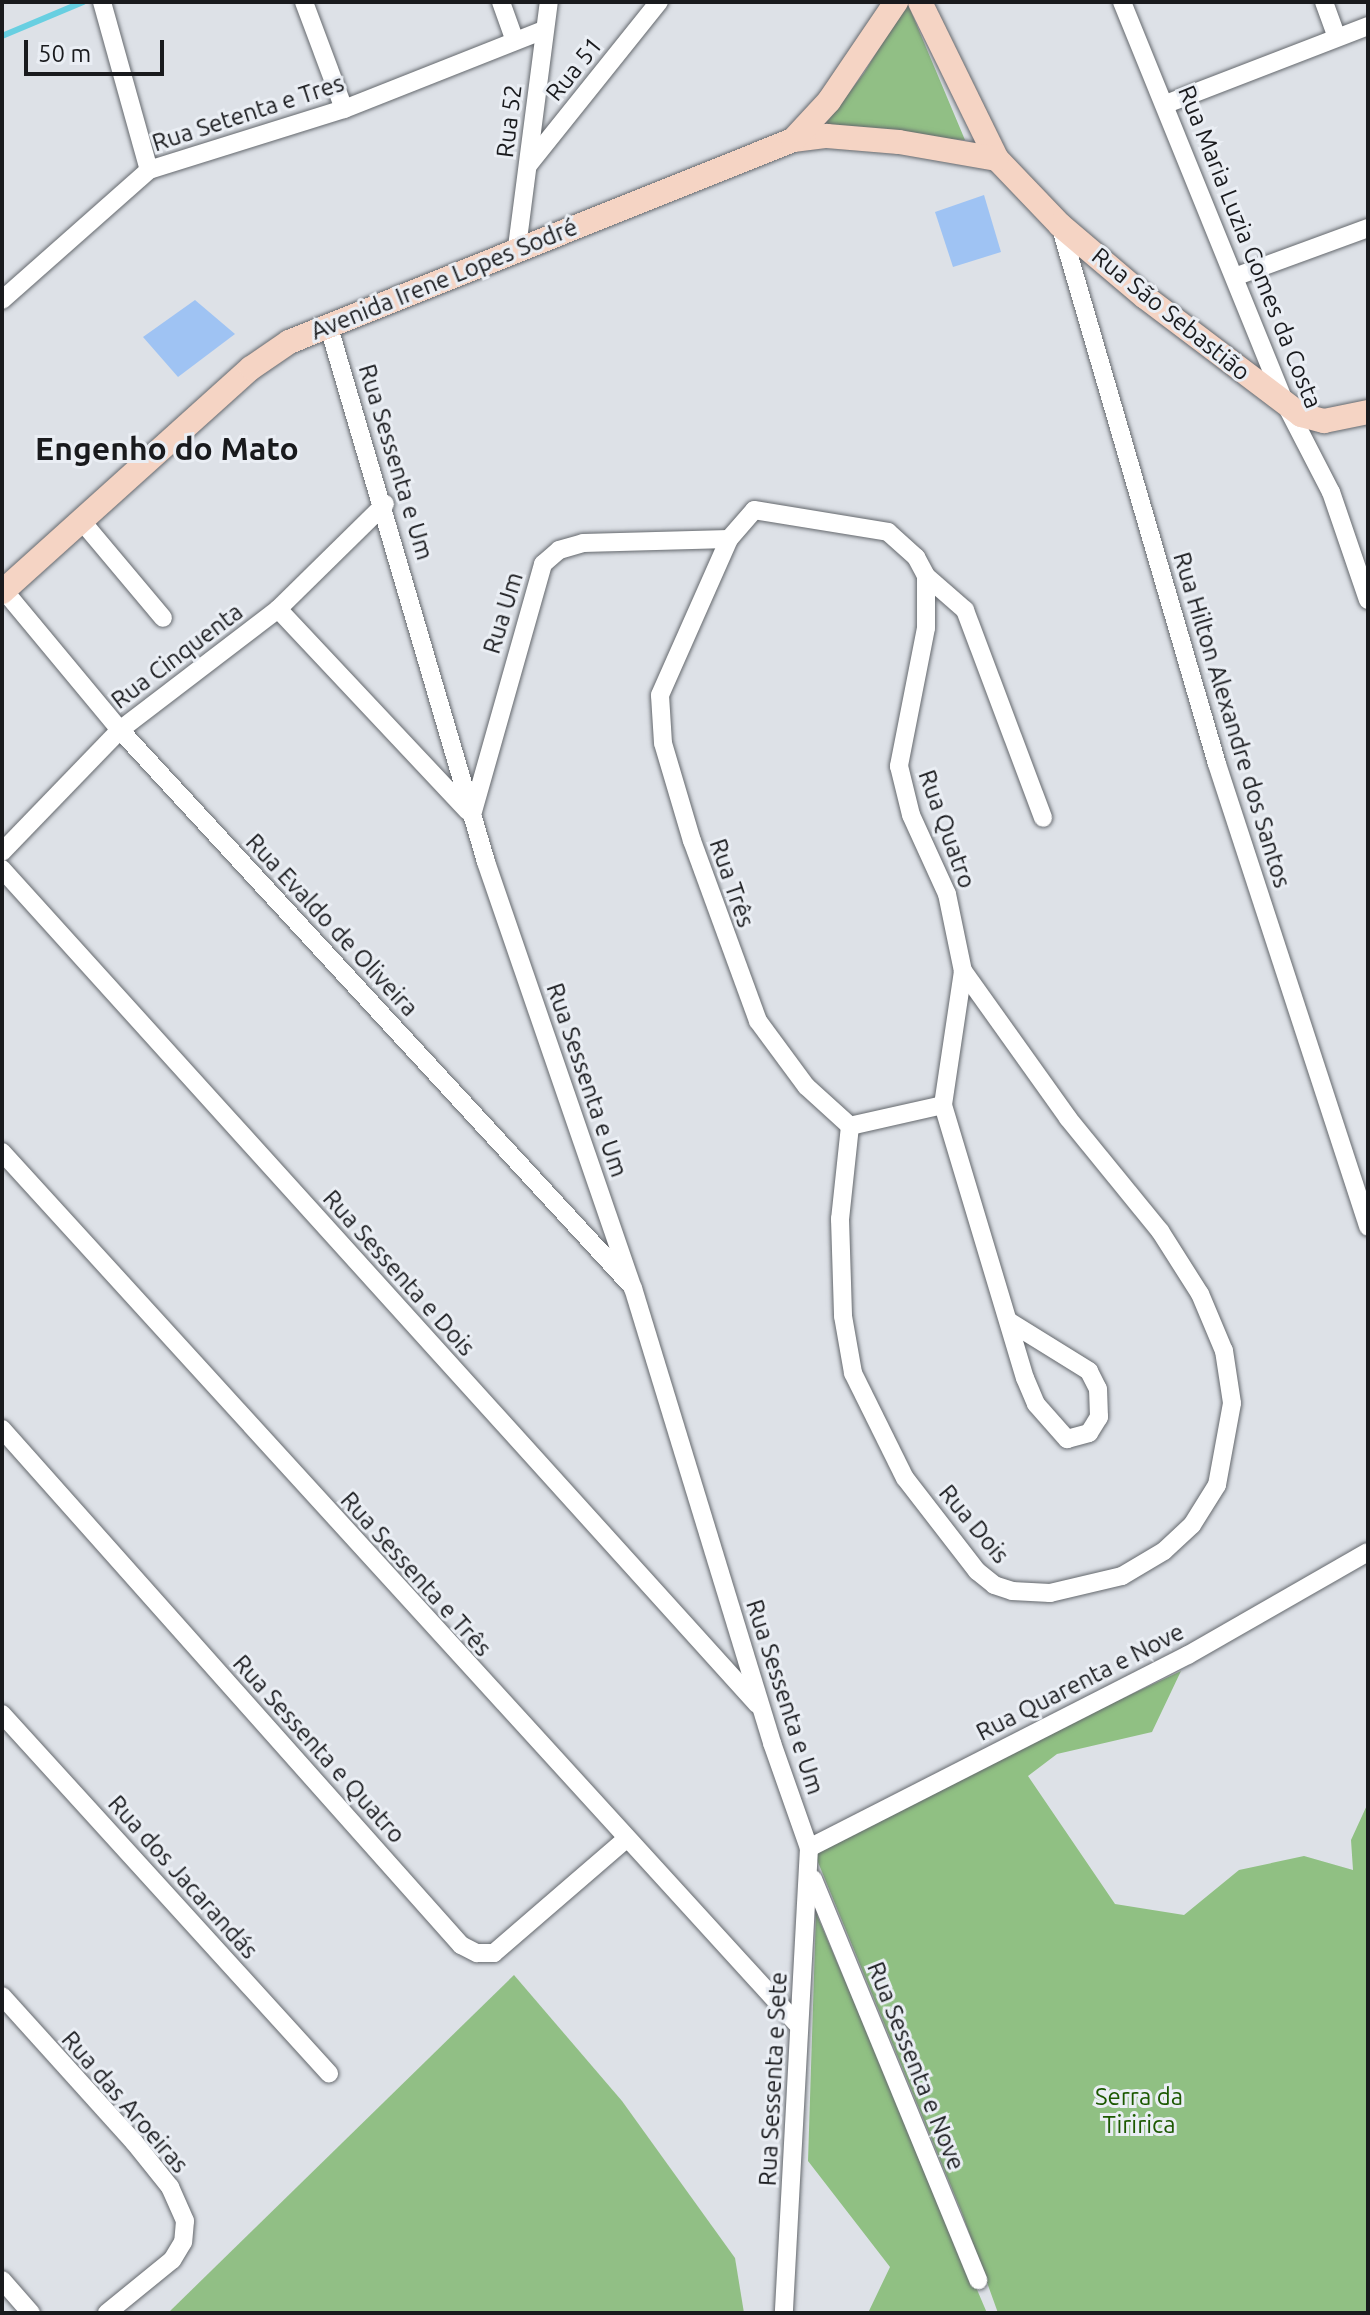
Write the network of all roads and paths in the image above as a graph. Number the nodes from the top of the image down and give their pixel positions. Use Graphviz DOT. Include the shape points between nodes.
graph roads {
  1 [pos="304,2"];
  2 [pos="501,2"];
  3 [pos="549,2"];
  4 [pos="659,2"];
  5 [pos="896,2"];
  6 [pos="920,2"];
  7 [pos="1122,2"];
  8 [pos="1324,2"];
  9 [pos="104,6"];
  10 [pos="1368,26"];
  11 [pos="544,30"];
  12 [pos="1337,37"];
  13 [pos="515,41"];
  14 [pos="1166,104"];
  15 [pos="344,109"];
  16 [pos="793,140"];
  17 [pos="997,159"];
  18 [pos="527,167"];
  19 [pos="149,170"];
  20 [pos="1060,225"];
  21 [pos="1368,228"];
  22 [pos="517,247"];
  23 [pos="1237,276"];
  24 [pos="3,298"];
  25 [pos="328,324"];
  26 [pos="1286,405"];
  27 [pos="1368,412"];
  28 [pos="385,504"];
  29 [pos="80,519"];
  30 [pos="729,539"];
  31 [pos="926,576"];
  32 [pos="3,590"];
  33 [pos="1368,600"];
  34 [pos="278,609"];
  35 [pos="163,618"];
  36 [pos="120,730"];
  37 [pos="472,815"];
  38 [pos="1043,818"];
  39 [pos="2,852"];
  40 [pos="2,869"];
  41 [pos="963,971"];
  42 [pos="943,1105"];
  43 [pos="850,1126"];
  44 [pos="2,1152"];
  45 [pos="1368,1227"];
  46 [pos="633,1288"];
  47 [pos="1010,1322"];
  48 [pos="2,1429"];
  49 [pos="1368,1552"];
  50 [pos="761,1709"];
  51 [pos="2,1714"];
  52 [pos="625,1840"];
  53 [pos="809,1848"];
  54 [pos="809,1870"];
  55 [pos="2,1996"];
  56 [pos="798,2025"];
  57 [pos="329,2073"];
  58 [pos="2,2280"];
  59 [pos="978,2280"];
  60 [pos="31,2313"];
  61 [pos="107,2313"];
  62 [pos="784,2313"];
  1 -- 15 [label="street"];
  2 -- 13 [label="street"];
  3 -- 11 [label="street, Rua 52"];
  4 -- 18 [label="street, Rua 51"];
  5 -- 16 [label="main road, Avenida Irene Lopes Sodré" via="829,101"];
  6 -- 17 [label="main road, Rua São Sebastião"];
  7 -- 14 [label="street, Rua Maria Luzia Gomes da Costa"];
  8 -- 12 [label="street"];
  9 -- 19 [label="street"];
  10 -- 12 [label="street"];
  11 -- 13 [label="street, Rua Setenta e Tres"];
  11 -- 18 [label="street, Rua 52"];
  12 -- 14 [label="street"];
  13 -- 15 [label="street, Rua Setenta e Tres"];
  14 -- 23 [label="street, Rua Maria Luzia Gomes da Costa"];
  15 -- 19 [label="street, Rua Setenta e Tres"];
  16 -- 17 [label="main road" via="827,136 899,142"];
  16 -- 22 [label="main road, Avenida Irene Lopes Sodré"];
  17 -- 20 [label="main road, Rua São Sebastião"];
  18 -- 22 [label="street, Rua 52"];
  19 -- 24 [label="street, Rua Setenta e Tres"];
  20 -- 26 [label="main road, Rua São Sebastião"];
  20 -- 45 [label="street, Rua Hilton Alexandre dos Santos" via="1217,764"];
  21 -- 23 [label="street"];
  22 -- 25 [label="main road, Avenida Irene Lopes Sodré"];
  23 -- 26 [label="street, Rua Maria Luzia Gomes da Costa"];
  25 -- 28 [label="street, Rua Sessenta e Um"];
  25 -- 29 [label="main road, Avenida Irene Lopes Sodré" via="251,368"];
  26 -- 27 [label="main road, Rua São Sebastião" via="1324,421"];
  26 -- 33 [label="street, Rua Maria Luzia Gomes da Costa" via="1331,492"];
  28 -- 34 [label="street, Rua Cinquenta"];
  28 -- 37 [label="street, Rua Sessenta e Um"];
  29 -- 32 [label="main road, Avenida Irene Lopes Sodré"];
  29 -- 35 [label="street"];
  30 -- 31 [label="street" via="754,510 866,525 902,542"];
  30 -- 37 [label="street, Rua Um" via="583,543 559,550 543,564"];
  30 -- 43 [label="street, Rua Três" via="660,695 663,743 719,923 758,1021 784,1061"];
  31 -- 38 [label="street" via="965,610"];
  31 -- 41 [label="street, Rua Quatro" via="926,628 899,766 911,815 947,894"];
  32 -- 36 [label="street, Rua Evaldo de Oliveira"];
  34 -- 36 [label="street, Rua Cinquenta"];
  34 -- 37 [label="street"];
  36 -- 39 [label="street, Rua Cinquenta"];
  36 -- 46 [label="street, Rua Evaldo de Oliveira"];
  37 -- 46 [label="street, Rua Sessenta e Um"];
  40 -- 50 [label="street, Rua Sessenta e Dois"];
  41 -- 42 [label="street, Rua Quatro"];
  41 -- 43 [label="street, Rua Dois" via="1068,1118 1160,1231 1200,1294 1224,1351 1232,1403 1217,1485 1192,1525 1164,1551 1122,1576 1050,1593 1012,1591 977,1571 905,1478 853,1373 843,1316 840,1219"];
  42 -- 43 [label="street"];
  42 -- 47 [label="street, Rua Quatro"];
  44 -- 52 [label="street, Rua Sessenta e Três"];
  46 -- 50 [label="street, Rua Sessenta e Um"];
  47 -- 47 [label="street, Rua Quatro" via="1089,1371 1098,1389 1099,1417 1089,1433 1067,1439 1050,1425 1025,1378"];
  48 -- 52 [label="street, Rua Sessenta e Quatro" via="461,1945 477,1953 494,1953"];
  49 -- 53 [label="street, Rua Quarenta e Nove" via="1188,1655"];
  50 -- 53 [label="street, Rua Sessenta e Um"];
  51 -- 57 [label="street, Rua dos Jacarandás"];
  52 -- 56 [label="street, Rua Sessenta e Três"];
  53 -- 54 [label="street, Rua Sessenta e Sete"];
  54 -- 56 [label="street, Rua Sessenta e Sete"];
  54 -- 59 [label="street, Rua Sessenta e Nove"];
  55 -- 61 [label="street, Rua das Aroeiras" via="143,2153 170,2187 185,2221 183,2242 172,2260"];
  56 -- 62 [label="street, Rua Sessenta e Sete"];
  58 -- 60 [label="street"];
}
